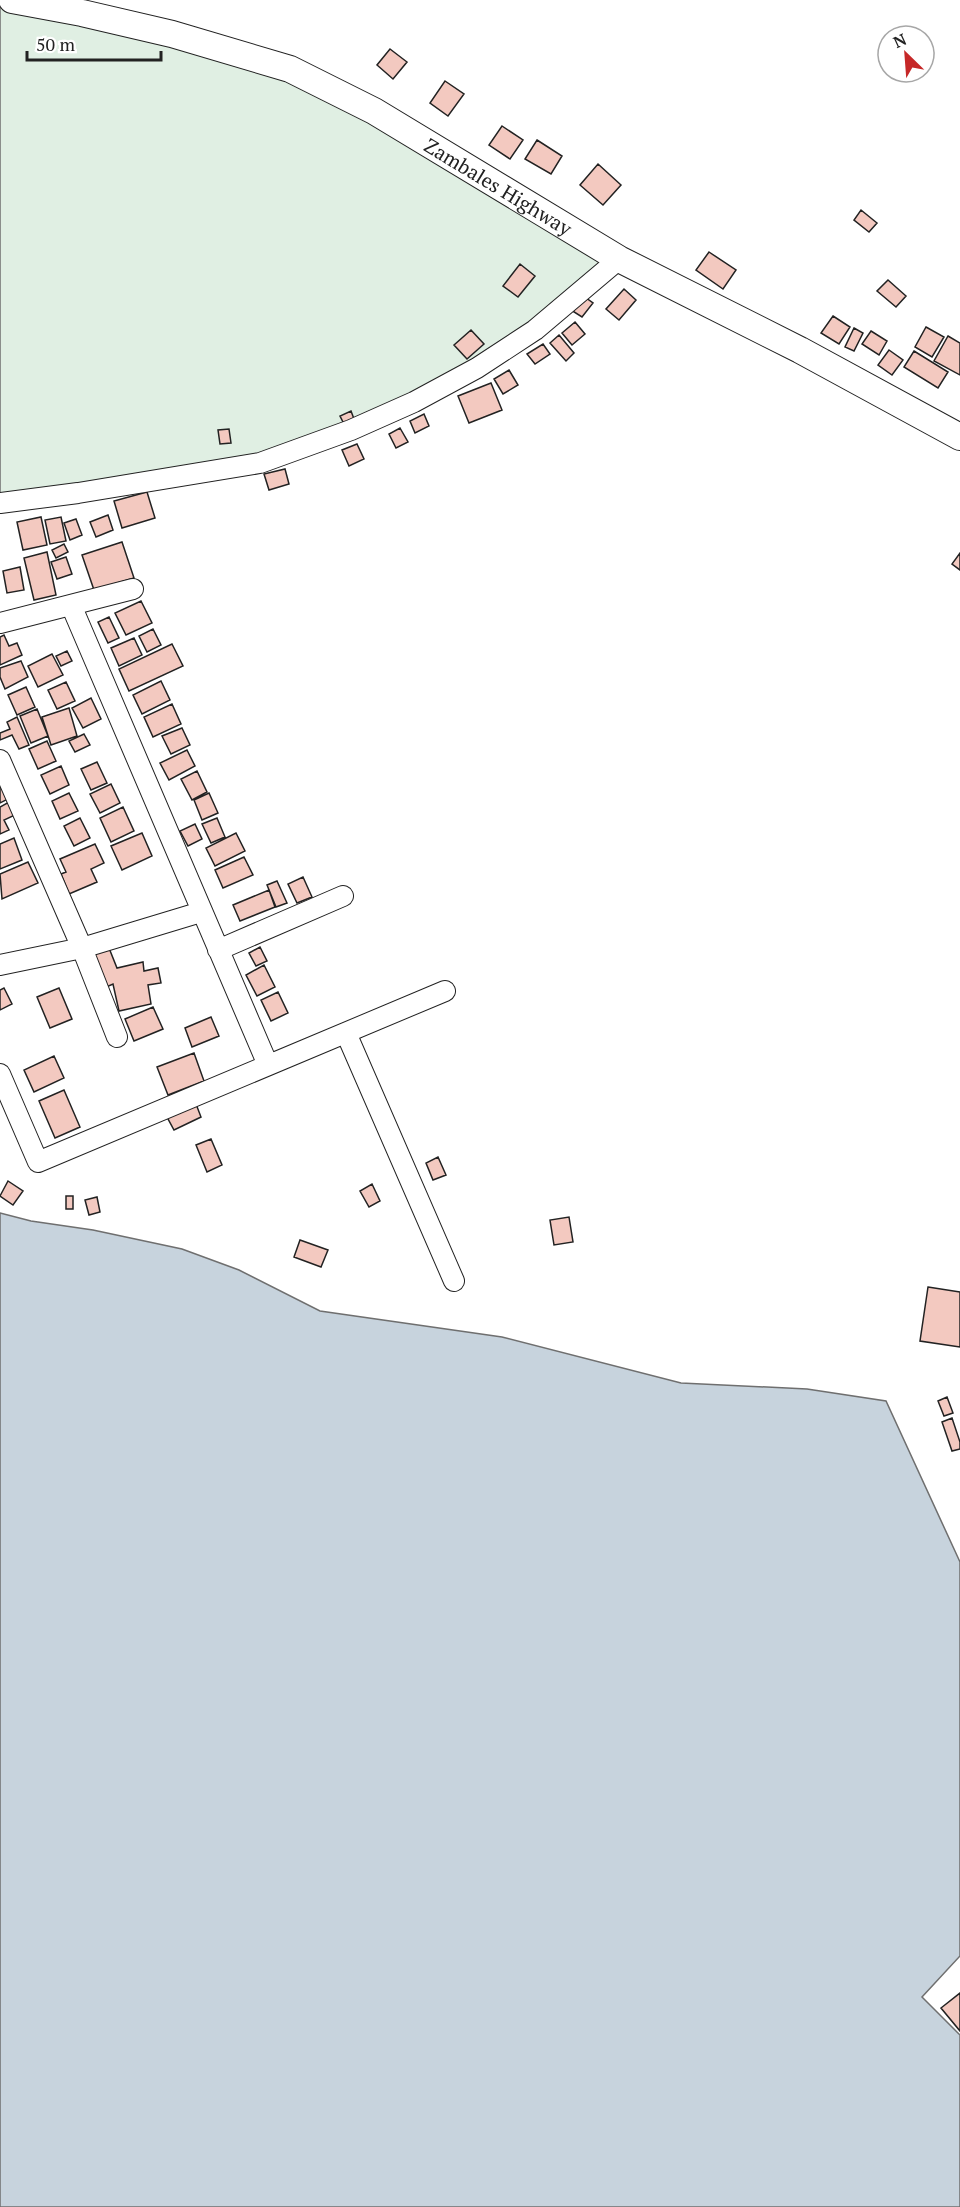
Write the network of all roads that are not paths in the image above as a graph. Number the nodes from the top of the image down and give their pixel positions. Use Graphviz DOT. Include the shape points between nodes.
graph roads {
  1 [pos="12,0"];
  2 [pos="83,7"];
  3 [pos="619,259"];
  4 [pos="960,437"];
  5 [pos="0,503"];
  6 [pos="133,589"];
  7 [pos="71,606"];
  8 [pos="0,623"];
  9 [pos="0,760"];
  10 [pos="343,896"];
  11 [pos="201,912"];
  12 [pos="82,948"];
  13 [pos="218,950"];
  14 [pos="0,965"];
  15 [pos="444,991"];
  16 [pos="346,1033"];
  17 [pos="117,1036"];
  18 [pos="268,1065"];
  19 [pos="0,1074"];
  20 [pos="454,1281"];
  1 -- 2 [label="main road, Zambales Highway"];
  2 -- 3 [label="main road, Zambales Highway" via="290,69 374,111"];
  3 -- 4 [label="main road, Zambales Highway" via="800,350"];
  3 -- 5 [label="street" via="535,330 477,368 351,430 260,463"];
  6 -- 7 [label="street"];
  7 -- 8 [label="street"];
  7 -- 11 [label="street"];
  9 -- 12 [label="street"];
  10 -- 13 [label="street"];
  11 -- 12 [label="street"];
  11 -- 13 [label="street"];
  12 -- 14 [label="street"];
  12 -- 17 [label="street"];
  13 -- 18 [label="street"];
  15 -- 16 [label="street"];
  16 -- 18 [label="street"];
  16 -- 20 [label="street"];
  18 -- 19 [label="street" via="38,1162"];
}
